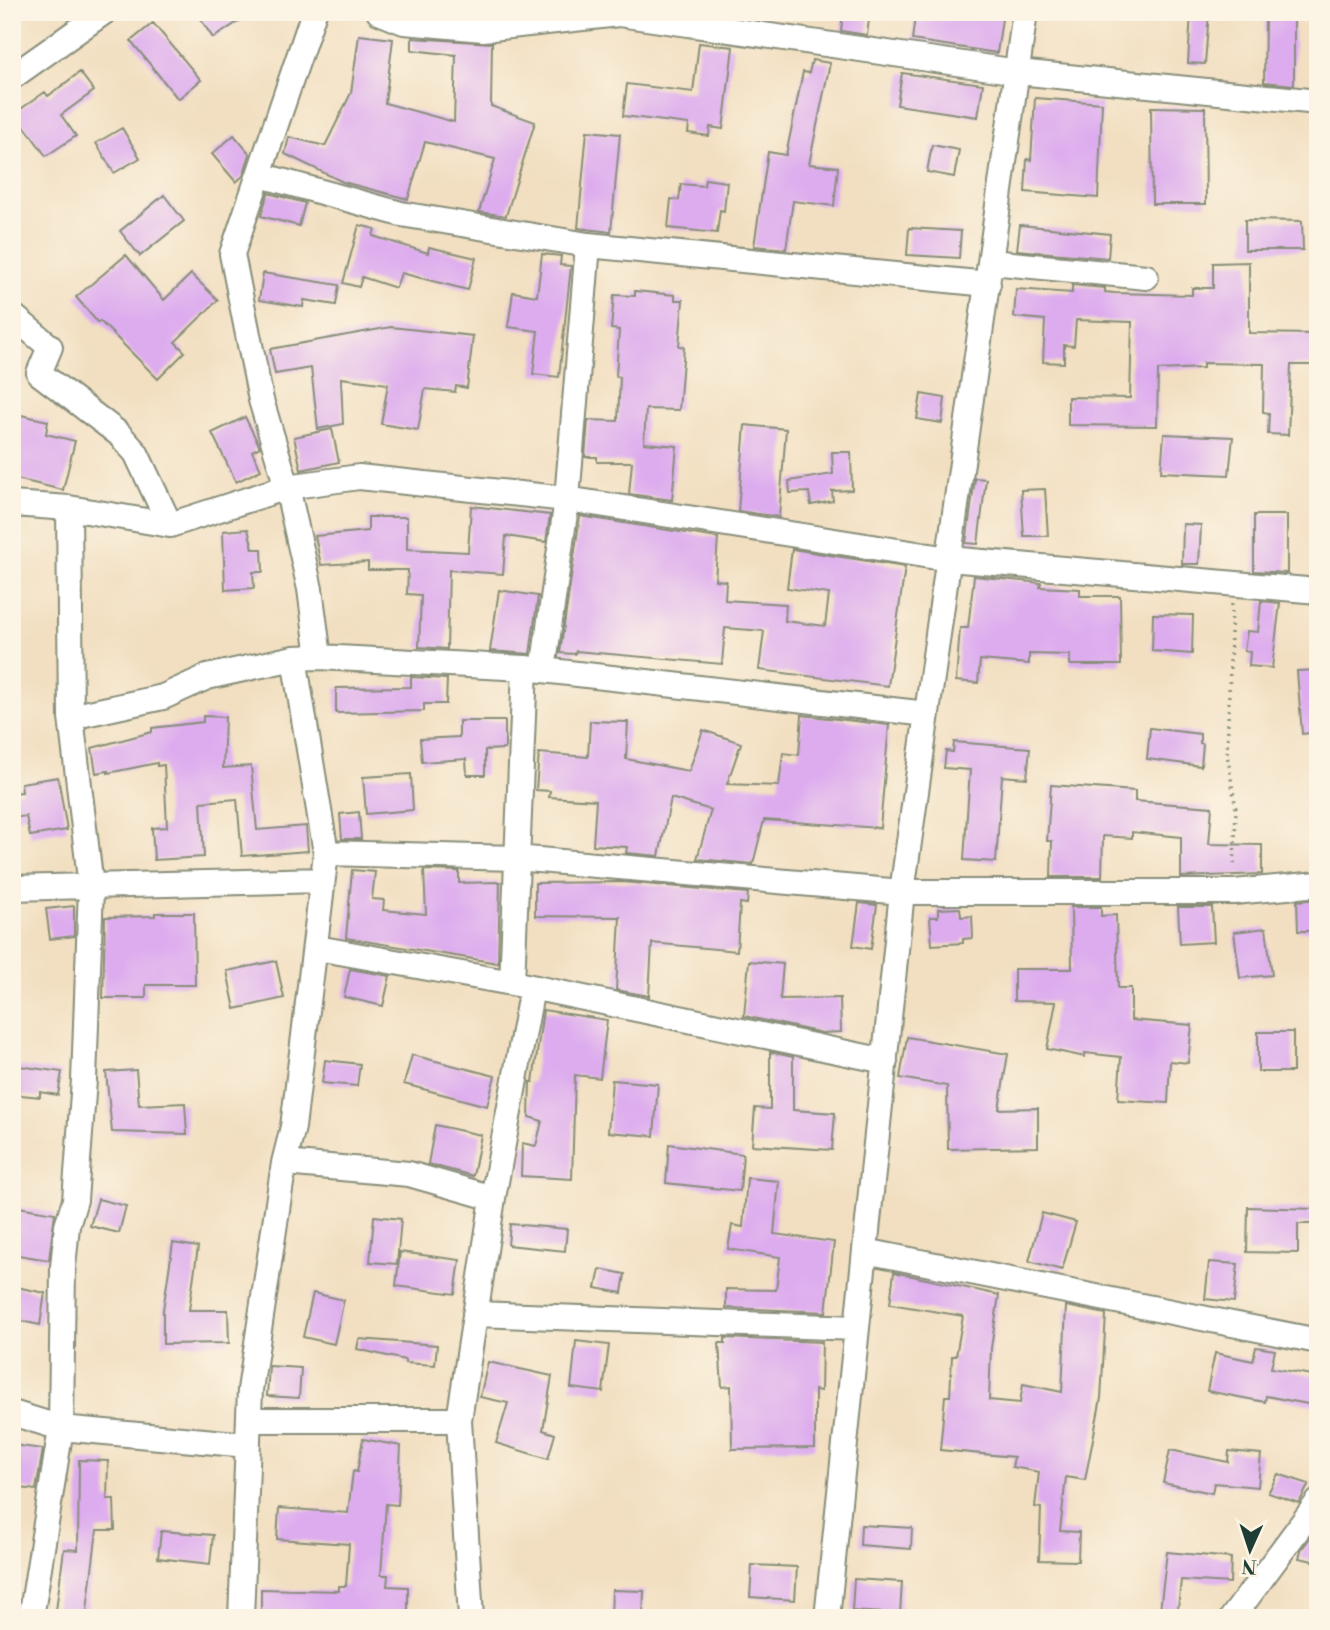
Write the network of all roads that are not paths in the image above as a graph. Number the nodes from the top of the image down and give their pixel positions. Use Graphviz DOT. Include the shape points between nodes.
graph roads {
  1 [pos="104,12"];
  2 [pos="314,12"];
  3 [pos="379,12"];
  4 [pos="1025,12"];
  5 [pos="522,19"];
  6 [pos="1018,72"];
  7 [pos="12,77"];
  8 [pos="1318,102"];
  9 [pos="260,175"];
  10 [pos="588,246"];
  11 [pos="989,273"];
  12 [pos="1146,276"];
  13 [pos="12,315"];
  14 [pos="287,486"];
  15 [pos="567,499"];
  16 [pos="12,504"];
  17 [pos="69,508"];
  18 [pos="170,525"];
  19 [pos="949,559"];
  20 [pos="1318,591"];
  21 [pos="294,657"];
  22 [pos="318,657"];
  23 [pos="534,669"];
  24 [pos="927,714"];
  25 [pos="71,717"];
  26 [pos="326,853"];
  27 [pos="516,858"];
  28 [pos="322,880"];
  29 [pos="1318,884"];
  30 [pos="91,887"];
  31 [pos="12,888"];
  32 [pos="902,892"];
  33 [pos="317,947"];
  34 [pos="522,986"];
  35 [pos="885,1061"];
  36 [pos="284,1163"];
  37 [pos="493,1198"];
  38 [pos="865,1251"];
  39 [pos="475,1314"];
  40 [pos="857,1328"];
  41 [pos="1318,1341"];
  42 [pos="12,1413"];
  43 [pos="249,1420"];
  44 [pos="459,1420"];
  45 [pos="61,1428"];
  46 [pos="248,1445"];
  47 [pos="1318,1502"];
  48 [pos="30,1618"];
  49 [pos="241,1618"];
  50 [pos="471,1618"];
  51 [pos="827,1618"];
  52 [pos="1232,1618"];
  1 -- 7 [label="street"];
  2 -- 9 [label="street"];
  3 -- 5 [label="street" via="404,22 483,29"];
  4 -- 6 [label="street"];
  5 -- 6 [label="street" via="618,15"];
  6 -- 8 [label="street"];
  6 -- 11 [label="street"];
  9 -- 10 [label="street" via="401,214"];
  9 -- 14 [label="street" via="232,254 261,400"];
  10 -- 11 [label="street"];
  10 -- 15 [label="street"];
  11 -- 12 [label="street"];
  11 -- 19 [label="street"];
  13 -- 18 [label="street" via="50,347 39,373 119,434 136,453"];
  14 -- 15 [label="street" via="359,477"];
  14 -- 18 [label="street"];
  14 -- 22 [label="street" via="310,589"];
  15 -- 19 [label="street"];
  15 -- 23 [label="street"];
  16 -- 17 [label="street"];
  17 -- 18 [label="street"];
  17 -- 25 [label="street"];
  19 -- 20 [label="street"];
  19 -- 24 [label="street"];
  21 -- 22 [label="street"];
  21 -- 25 [label="street" via="207,677 163,697"];
  21 -- 26 [label="street"];
  22 -- 23 [label="street"];
  23 -- 24 [label="street"];
  23 -- 27 [label="street"];
  24 -- 32 [label="street"];
  25 -- 30 [label="street"];
  26 -- 27 [label="street"];
  26 -- 28 [label="street"];
  27 -- 32 [label="street"];
  27 -- 34 [label="street"];
  28 -- 30 [label="street"];
  28 -- 33 [label="street"];
  29 -- 32 [label="street" via="1234,892"];
  30 -- 31 [label="street"];
  30 -- 45 [label="street" via="76,1187 63,1268"];
  32 -- 35 [label="street"];
  33 -- 34 [label="street"];
  33 -- 36 [label="street"];
  34 -- 35 [label="street"];
  34 -- 37 [label="street"];
  35 -- 38 [label="street"];
  36 -- 37 [label="street" via="409,1174"];
  36 -- 43 [label="street"];
  37 -- 39 [label="street"];
  38 -- 40 [label="street"];
  38 -- 41 [label="street"];
  39 -- 40 [label="street"];
  39 -- 44 [label="street"];
  40 -- 51 [label="street"];
  42 -- 45 [label="street"];
  43 -- 44 [label="street"];
  43 -- 46 [label="street"];
  44 -- 50 [label="street"];
  45 -- 46 [label="street"];
  45 -- 48 [label="street"];
  46 -- 49 [label="street"];
  47 -- 52 [label="street"];
}
